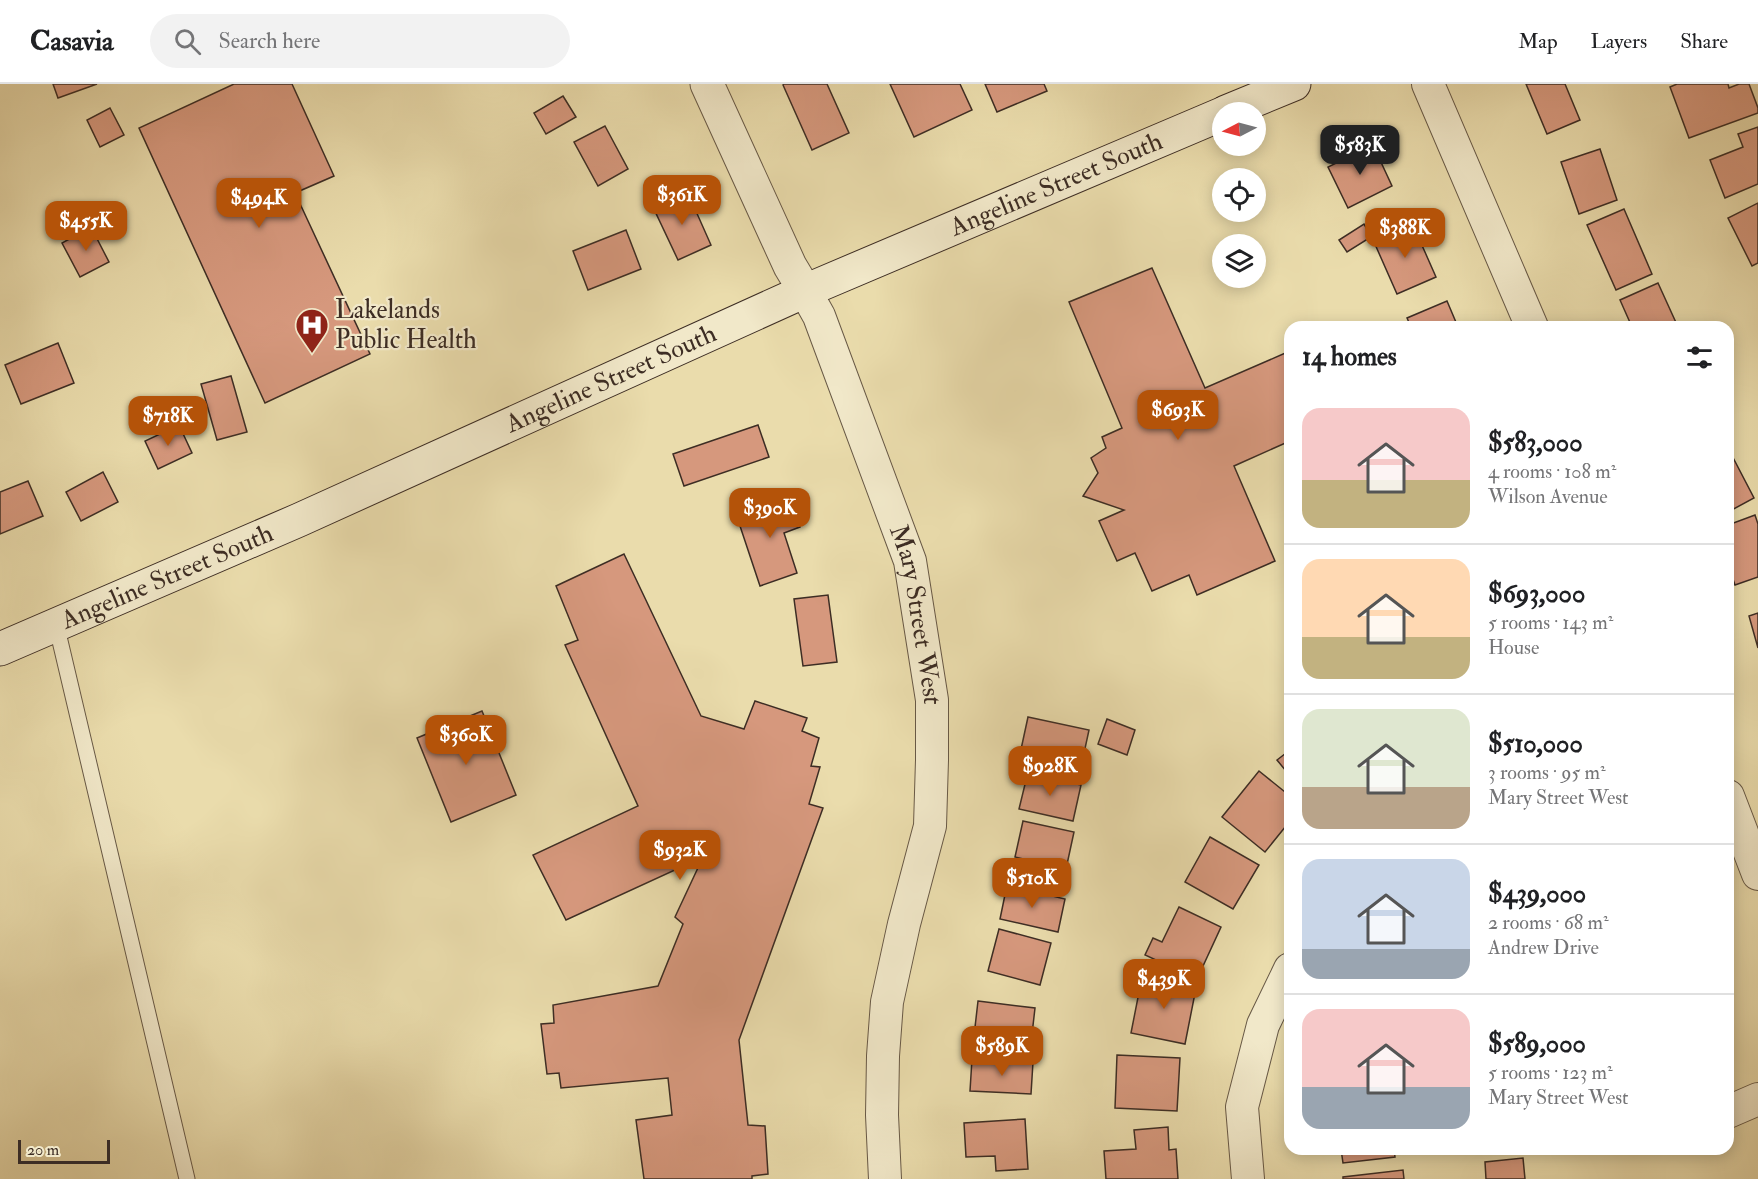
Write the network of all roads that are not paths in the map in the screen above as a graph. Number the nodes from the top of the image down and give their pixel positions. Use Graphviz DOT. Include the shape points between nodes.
graph roads {
  1 [pos="706,84"];
  2 [pos="1294,84"];
  3 [pos="1428,84"];
  4 [pos="1251,102"];
  5 [pos="1212,118"];
  6 [pos="805,291"];
  7 [pos="1529,321"];
  8 [pos="56,624"];
  9 [pos="0,649"];
  10 [pos="1734,812"];
  11 [pos="1758,874"];
  12 [pos="1284,981"];
  13 [pos="1758,1099"];
  14 [pos="1734,1109"];
  15 [pos="187,1179"];
  16 [pos="885,1179"];
  17 [pos="1248,1179"];
  1 -- 6 [label="main road, Mary Street West"];
  2 -- 4 [label="main road, Angeline Street South"];
  3 -- 7 [label="street"];
  5 -- 6 [label="main road, Angeline Street South"];
  6 -- 8 [label="main road, Angeline Street South" via="299,520"];
  6 -- 16 [label="street, Mary Street West" via="819,316 910,561 932,700 930,826 887,1002 882,1115"];
  8 -- 9 [label="main road, Angeline Street South"];
  8 -- 15 [label="lane"];
  10 -- 11 [label="street"];
  12 -- 17 [label="street" via="1263,1025 1242,1107"];
  13 -- 14 [label="street"];
}
